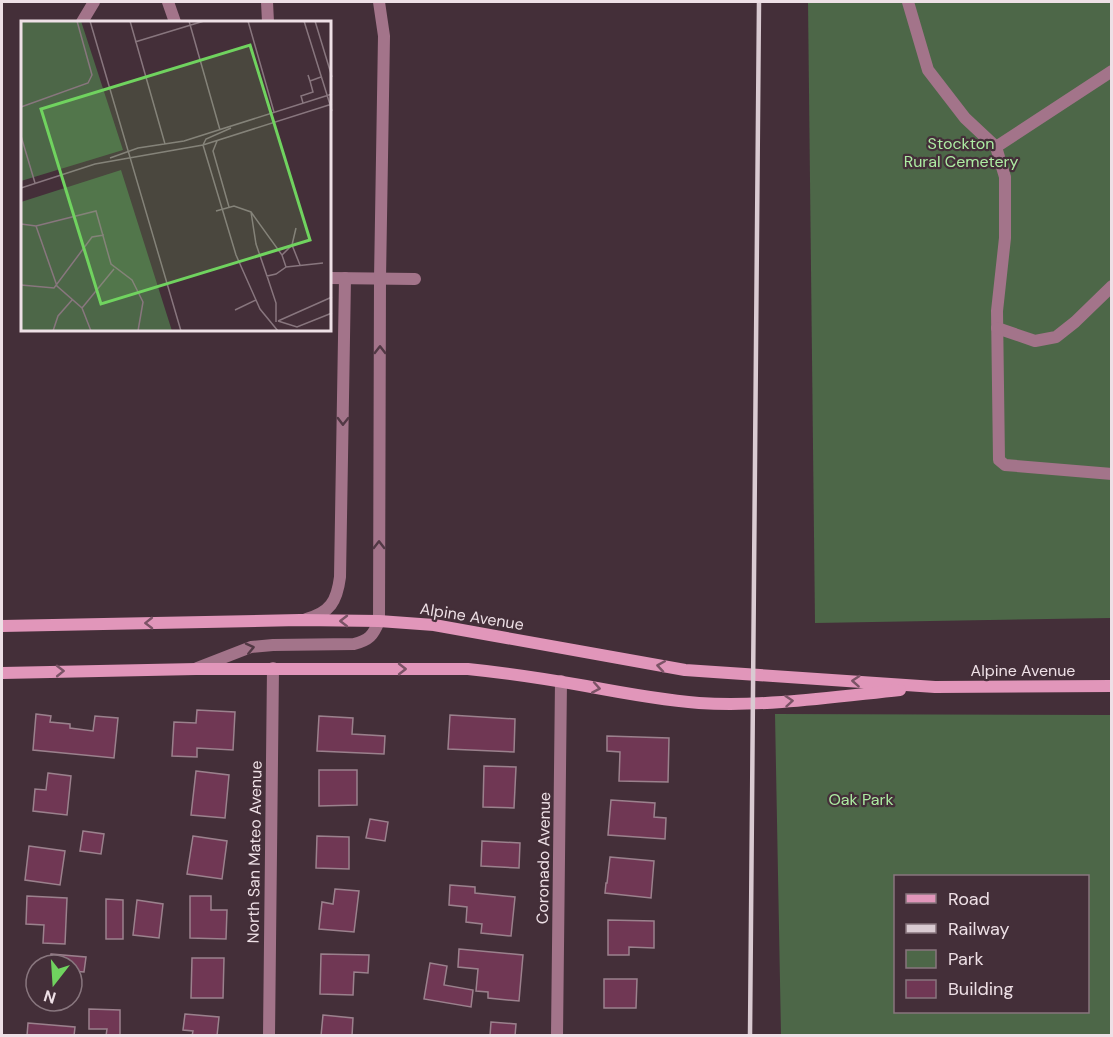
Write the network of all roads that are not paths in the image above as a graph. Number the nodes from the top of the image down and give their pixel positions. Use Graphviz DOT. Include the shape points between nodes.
graph roads {
  1 [pos="94,2"];
  2 [pos="168,2"];
  3 [pos="267,2"];
  4 [pos="380,2"];
  5 [pos="908,2"];
  6 [pos="83,21"];
  7 [pos="175,21"];
  8 [pos="268,21"];
  9 [pos="1112,71"];
  10 [pos="996,147"];
  11 [pos="332,278"];
  12 [pos="345,278"];
  13 [pos="380,279"];
  14 [pos="416,279"];
  15 [pos="1112,286"];
  16 [pos="997,328"];
  17 [pos="1112,474"];
  18 [pos="300,620"];
  19 [pos="379,621"];
  20 [pos="2,626"];
  21 [pos="273,668"];
  22 [pos="196,669"];
  23 [pos="2,672"];
  24 [pos="561,681"];
  25 [pos="1112,686"];
  26 [pos="935,687"];
  27 [pos="268,1035"];
  28 [pos="557,1035"];
  1 -- 6 [label="street"];
  2 -- 7 [label="street"];
  3 -- 8 [label="street"];
  4 -- 13 [label="street" via="384,36"];
  5 -- 10 [label="street" via="928,70 965,118"];
  9 -- 10 [label="street"];
  10 -- 16 [label="street" via="1005,177 1005,238"];
  11 -- 12 [label="street"];
  12 -- 13 [label="street"];
  12 -- 18 [label="street, one-way" via="339,590 321,614"];
  13 -- 14 [label="street"];
  19 -- 13 [label="street, one-way"];
  15 -- 16 [label="street" via="1056,337 1035,341"];
  16 -- 17 [label="street" via="999,460 1005,465"];
  19 -- 18 [label="street, Alpine Avenue, one-way"];
  18 -- 20 [label="street, Alpine Avenue, one-way"];
  22 -- 19 [label="street, one-way" via="251,647 354,644 366,640"];
  26 -- 19 [label="street, Alpine Avenue, one-way" via="685,670 434,625"];
  21 -- 22 [label="street, Alpine Avenue"];
  21 -- 24 [label="street, Alpine Avenue, one-way" via="468,669"];
  21 -- 27 [label="street, North San Mateo Avenue"];
  23 -- 22 [label="street, Alpine Avenue, one-way"];
  24 -- 26 [label="street, Alpine Avenue, one-way" via="662,700 753,704"];
  24 -- 28 [label="street, Coronado Avenue"];
  25 -- 26 [label="street, Alpine Avenue"];
}
